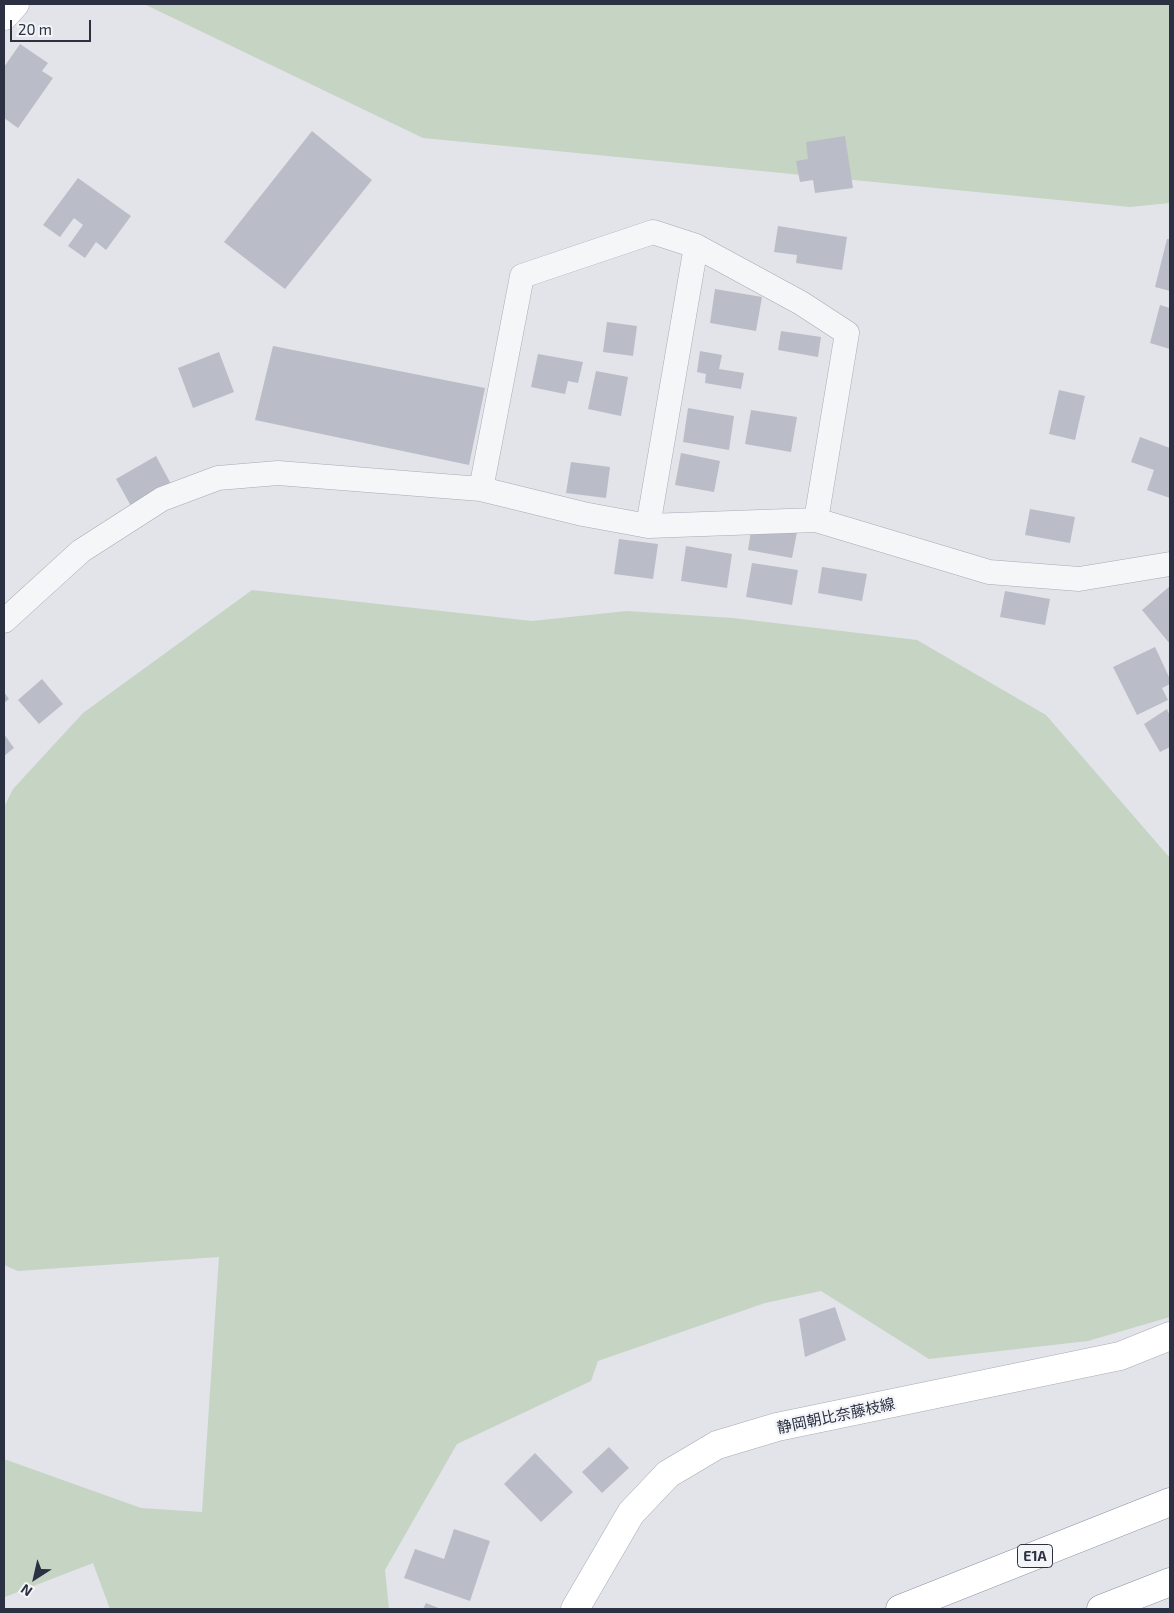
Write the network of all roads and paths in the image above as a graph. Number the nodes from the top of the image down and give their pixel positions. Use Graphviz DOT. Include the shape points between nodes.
graph roads {
  1 [pos="15,4"];
  2 [pos="4,16"];
  3 [pos="696,246"];
  4 [pos="481,489"];
  5 [pos="816,520"];
  6 [pos="648,526"];
  7 [pos="1170,564"];
  8 [pos="4,621"];
  9 [pos="1170,1336"];
  10 [pos="1170,1502"];
  11 [pos="1170,1582"];
  12 [pos="575,1609"];
  13 [pos="900,1609"];
  14 [pos="1101,1609"];
  1 -- 2 [label="main road"];
  3 -- 4 [label="street" via="653,232 522,276"];
  3 -- 5 [label="street" via="801,303 846,333"];
  3 -- 6 [label="street"];
  4 -- 6 [label="street"];
  4 -- 8 [label="street" via="278,473 218,478 162,499 81,551"];
  5 -- 6 [label="street"];
  5 -- 7 [label="street" via="989,572 1079,578"];
  9 -- 12 [label="main road, 静岡朝比奈藤枝線" via="1120,1356 777,1427 717,1445 668,1474 632,1513"];
  10 -- 13 [label="main road, E1A"];
  11 -- 14 [label="main road"];
}
